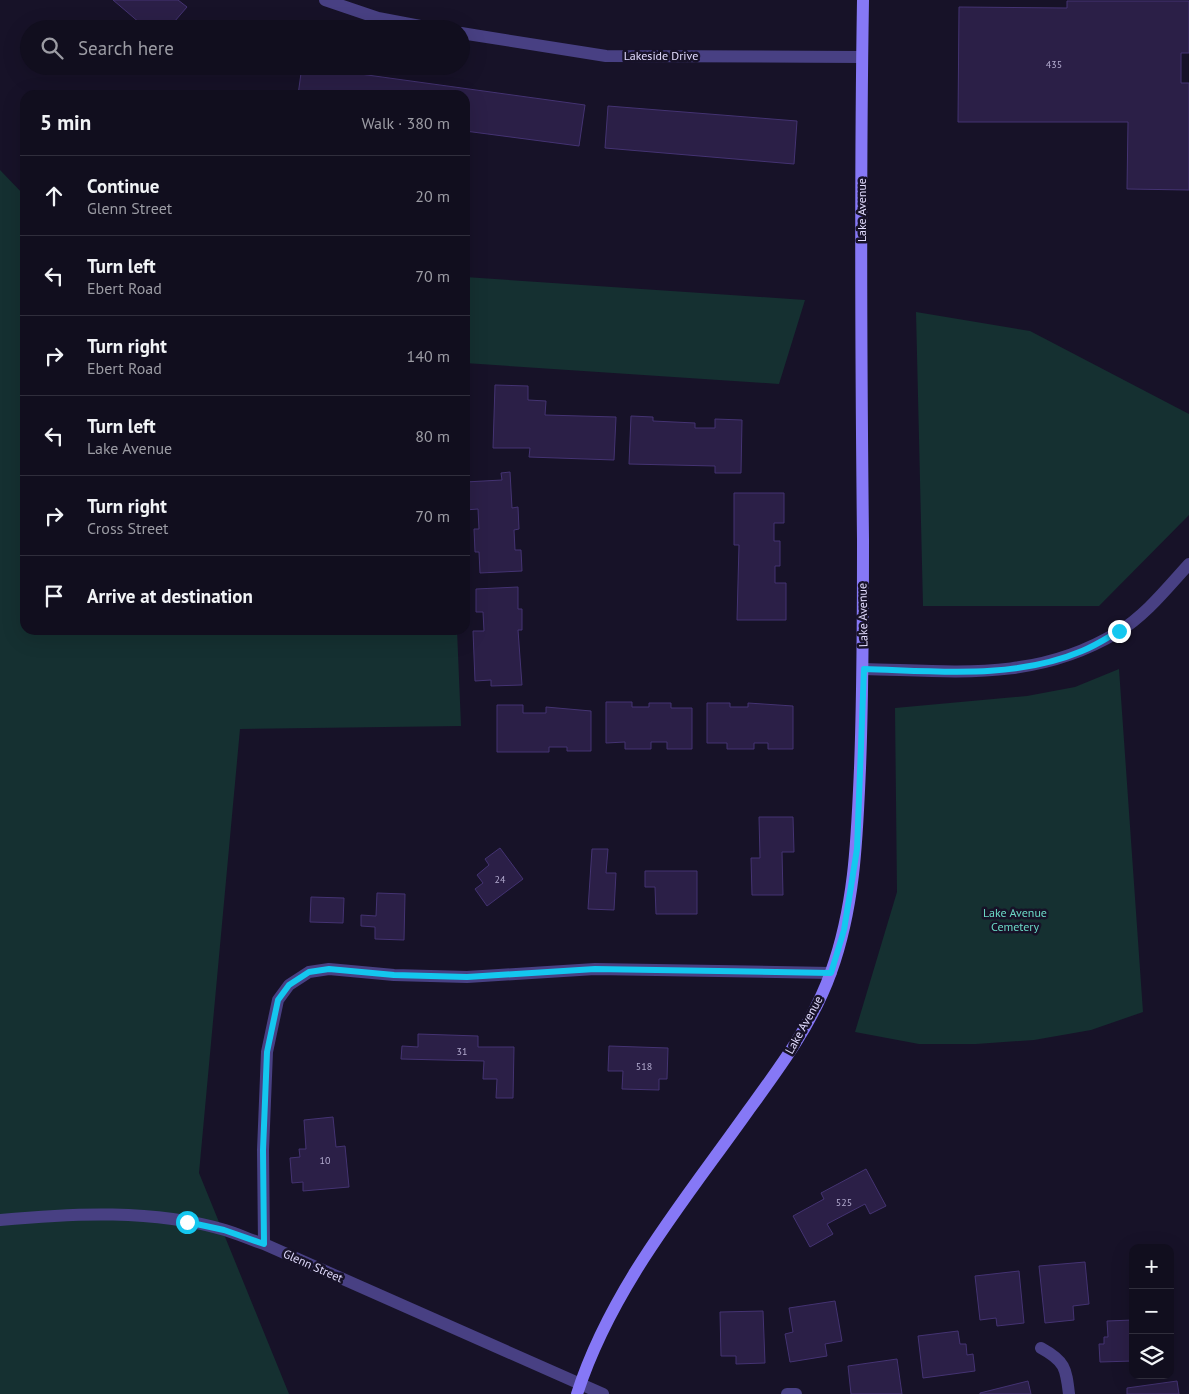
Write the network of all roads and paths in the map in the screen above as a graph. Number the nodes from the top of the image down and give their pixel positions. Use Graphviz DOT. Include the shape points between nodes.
graph roads {
  1 [pos="325,0"];
  2 [pos="863,0"];
  3 [pos="389,20"];
  4 [pos="470,34"];
  5 [pos="862,57"];
  6 [pos="1189,564"];
  7 [pos="864,669"];
  8 [pos="831,973"];
  9 [pos="0,1220"];
  10 [pos="264,1244"];
  11 [pos="1041,1348"];
  12 [pos="579,1390"];
  13 [pos="603,1394"];
  14 [pos="787,1394"];
  15 [pos="796,1394"];
  16 [pos="1069,1394"];
  1 -- 3 [label="street"];
  2 -- 5 [label="main road, Lake Avenue"];
  4 -- 5 [label="street, Lakeside Drive" via="606,56"];
  5 -- 7 [label="main road, Lake Avenue"];
  6 -- 7 [label="street" via="1155,602 1119,631 1082,651 1041,664 992,672"];
  7 -- 8 [label="main road, Lake Avenue" via="857,849 844,930"];
  8 -- 10 [label="street" via="595,969 467,977 329,969 309,972 289,985 278,1000 271,1029 264,1102"];
  8 -- 12 [label="main road, Lake Avenue" via="808,1022 781,1065 625,1289 600,1334"];
  9 -- 10 [label="street, Glenn Street" via="45,1216 143,1217 224,1230"];
  10 -- 12 [label="street, Glenn Street"];
  11 -- 16 [label="street" via="1056,1356 1066,1368"];
  12 -- 13 [label="street, Glenn Street"];
  14 -- 15 [label="street"];
}
